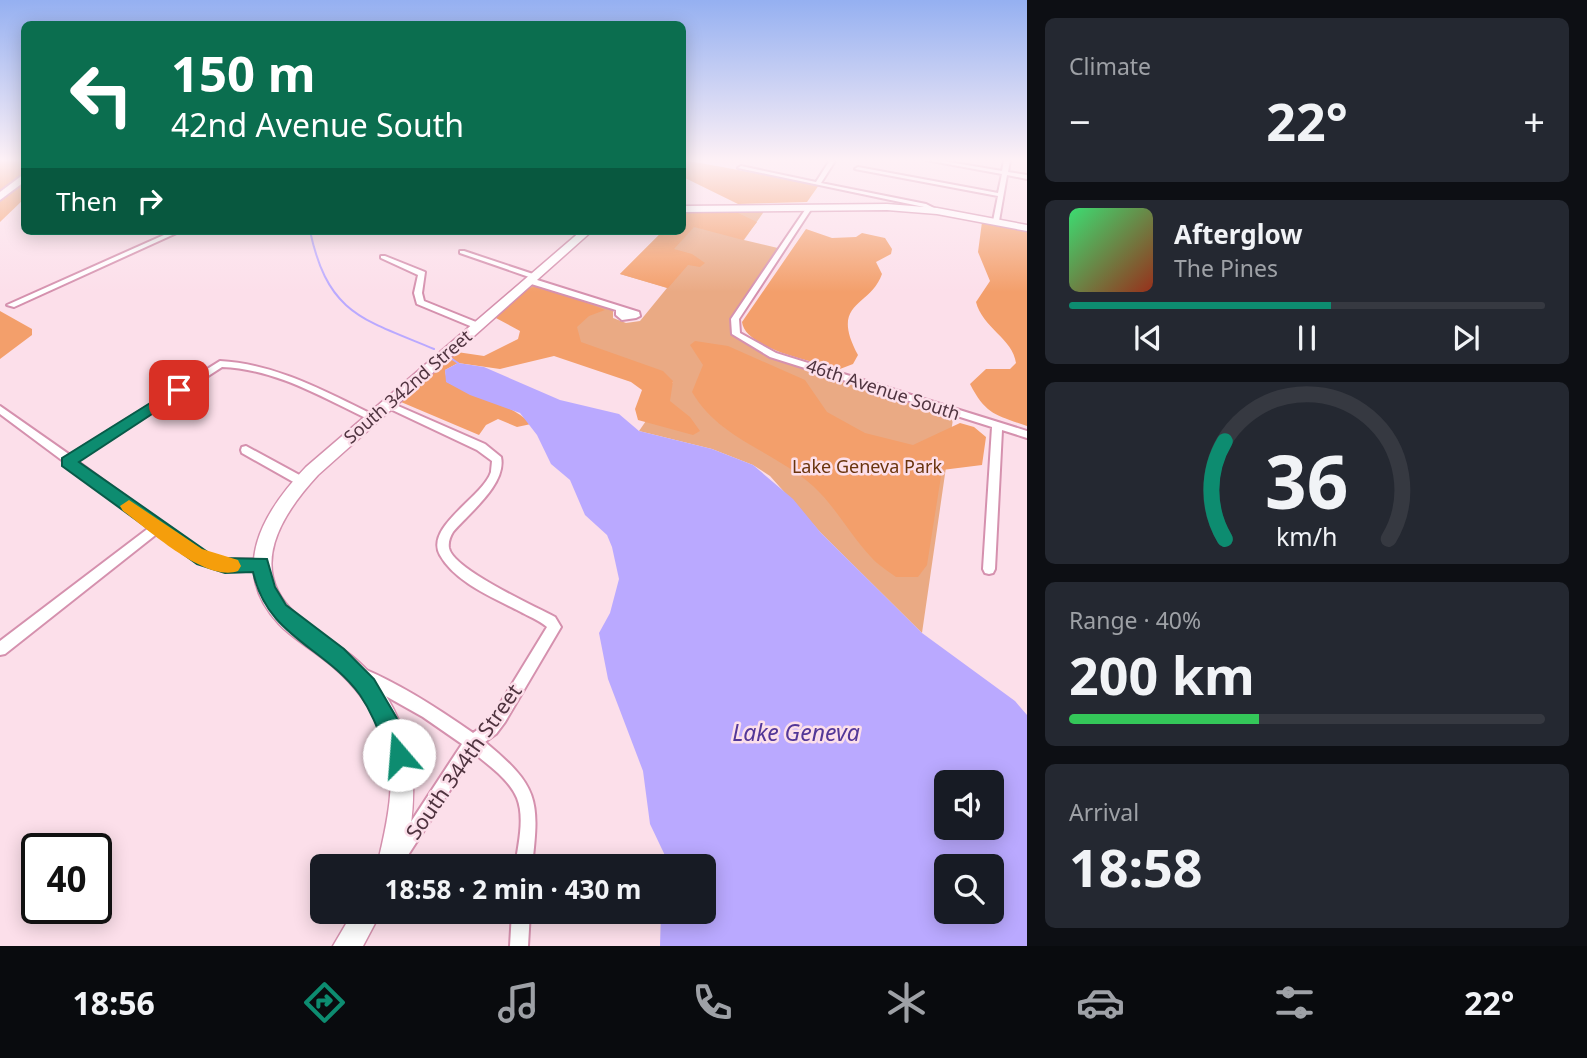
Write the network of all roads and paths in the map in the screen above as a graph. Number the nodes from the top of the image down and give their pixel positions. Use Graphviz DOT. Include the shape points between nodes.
graph roads {
  1 [pos="917,204"];
  2 [pos="999,204"];
  3 [pos="809,208"];
  4 [pos="686,209"];
  5 [pos="937,211"];
  6 [pos="996,221"];
  7 [pos="1027,228"];
  8 [pos="169,235"];
  9 [pos="582,235"];
  10 [pos="462,252"];
  11 [pos="383,257"];
  12 [pos="533,279"];
  13 [pos="11,305"];
  14 [pos="621,309"];
  15 [pos="478,326"];
  16 [pos="389,404"];
  17 [pos="0,409"];
  18 [pos="373,418"];
  19 [pos="997,426"];
  20 [pos="1027,435"];
  21 [pos="246,450"];
  22 [pos="67,462"];
  23 [pos="301,481"];
  24 [pos="158,527"];
  25 [pos="261,564"];
  26 [pos="989,569"];
  27 [pos="0,649"];
  28 [pos="354,671"];
  29 [pos="472,743"];
  30 [pos="392,854"];
  31 [pos="398,854"];
  32 [pos="525,854"];
  33 [pos="361,924"];
  34 [pos="520,924"];
  35 [pos="347,946"];
  36 [pos="519,946"];
  1 -- 5 [label="street"];
  2 -- 6 [label="street"];
  3 -- 4 [label="street"];
  3 -- 5 [label="street"];
  3 -- 19 [label="street, 46th Avenue South" via="735,319 734,328 741,339 773,355"];
  5 -- 6 [label="street"];
  6 -- 7 [label="street"];
  8 -- 13 [label="street"];
  9 -- 12 [label="street, South 342nd Street"];
  10 -- 12 [label="street"];
  11 -- 15 [label="street" via="419,270 423,278 420,302"];
  12 -- 14 [label="street"];
  12 -- 15 [label="street, South 342nd Street"];
  15 -- 16 [label="street, South 342nd Street"];
  16 -- 18 [label="street, South 342nd Street"];
  16 -- 29 [label="street, South 344th Street" via="481,447 497,460 495,477 449,531 443,548 463,570 554,627 500,717"];
  17 -- 22 [label="street"];
  18 -- 22 [label="street" via="287,378 220,364"];
  18 -- 23 [label="street, South 342nd Street"];
  19 -- 20 [label="street, 46th Avenue South"];
  19 -- 26 [label="street"];
  21 -- 23 [label="street"];
  22 -- 24 [label="street"];
  23 -- 25 [label="street, South 342nd Street" via="273,520"];
  24 -- 25 [label="street" via="212,562"];
  24 -- 27 [label="street"];
  25 -- 28 [label="street" via="266,589 279,611"];
  28 -- 29 [label="street"];
  28 -- 30 [label="street" via="391,727 399,755 401,789"];
  29 -- 31 [label="street, South 344th Street"];
  29 -- 32 [label="street" via="522,790 527,808"];
  33 -- 35 [label="street"];
  34 -- 36 [label="street"];
}
